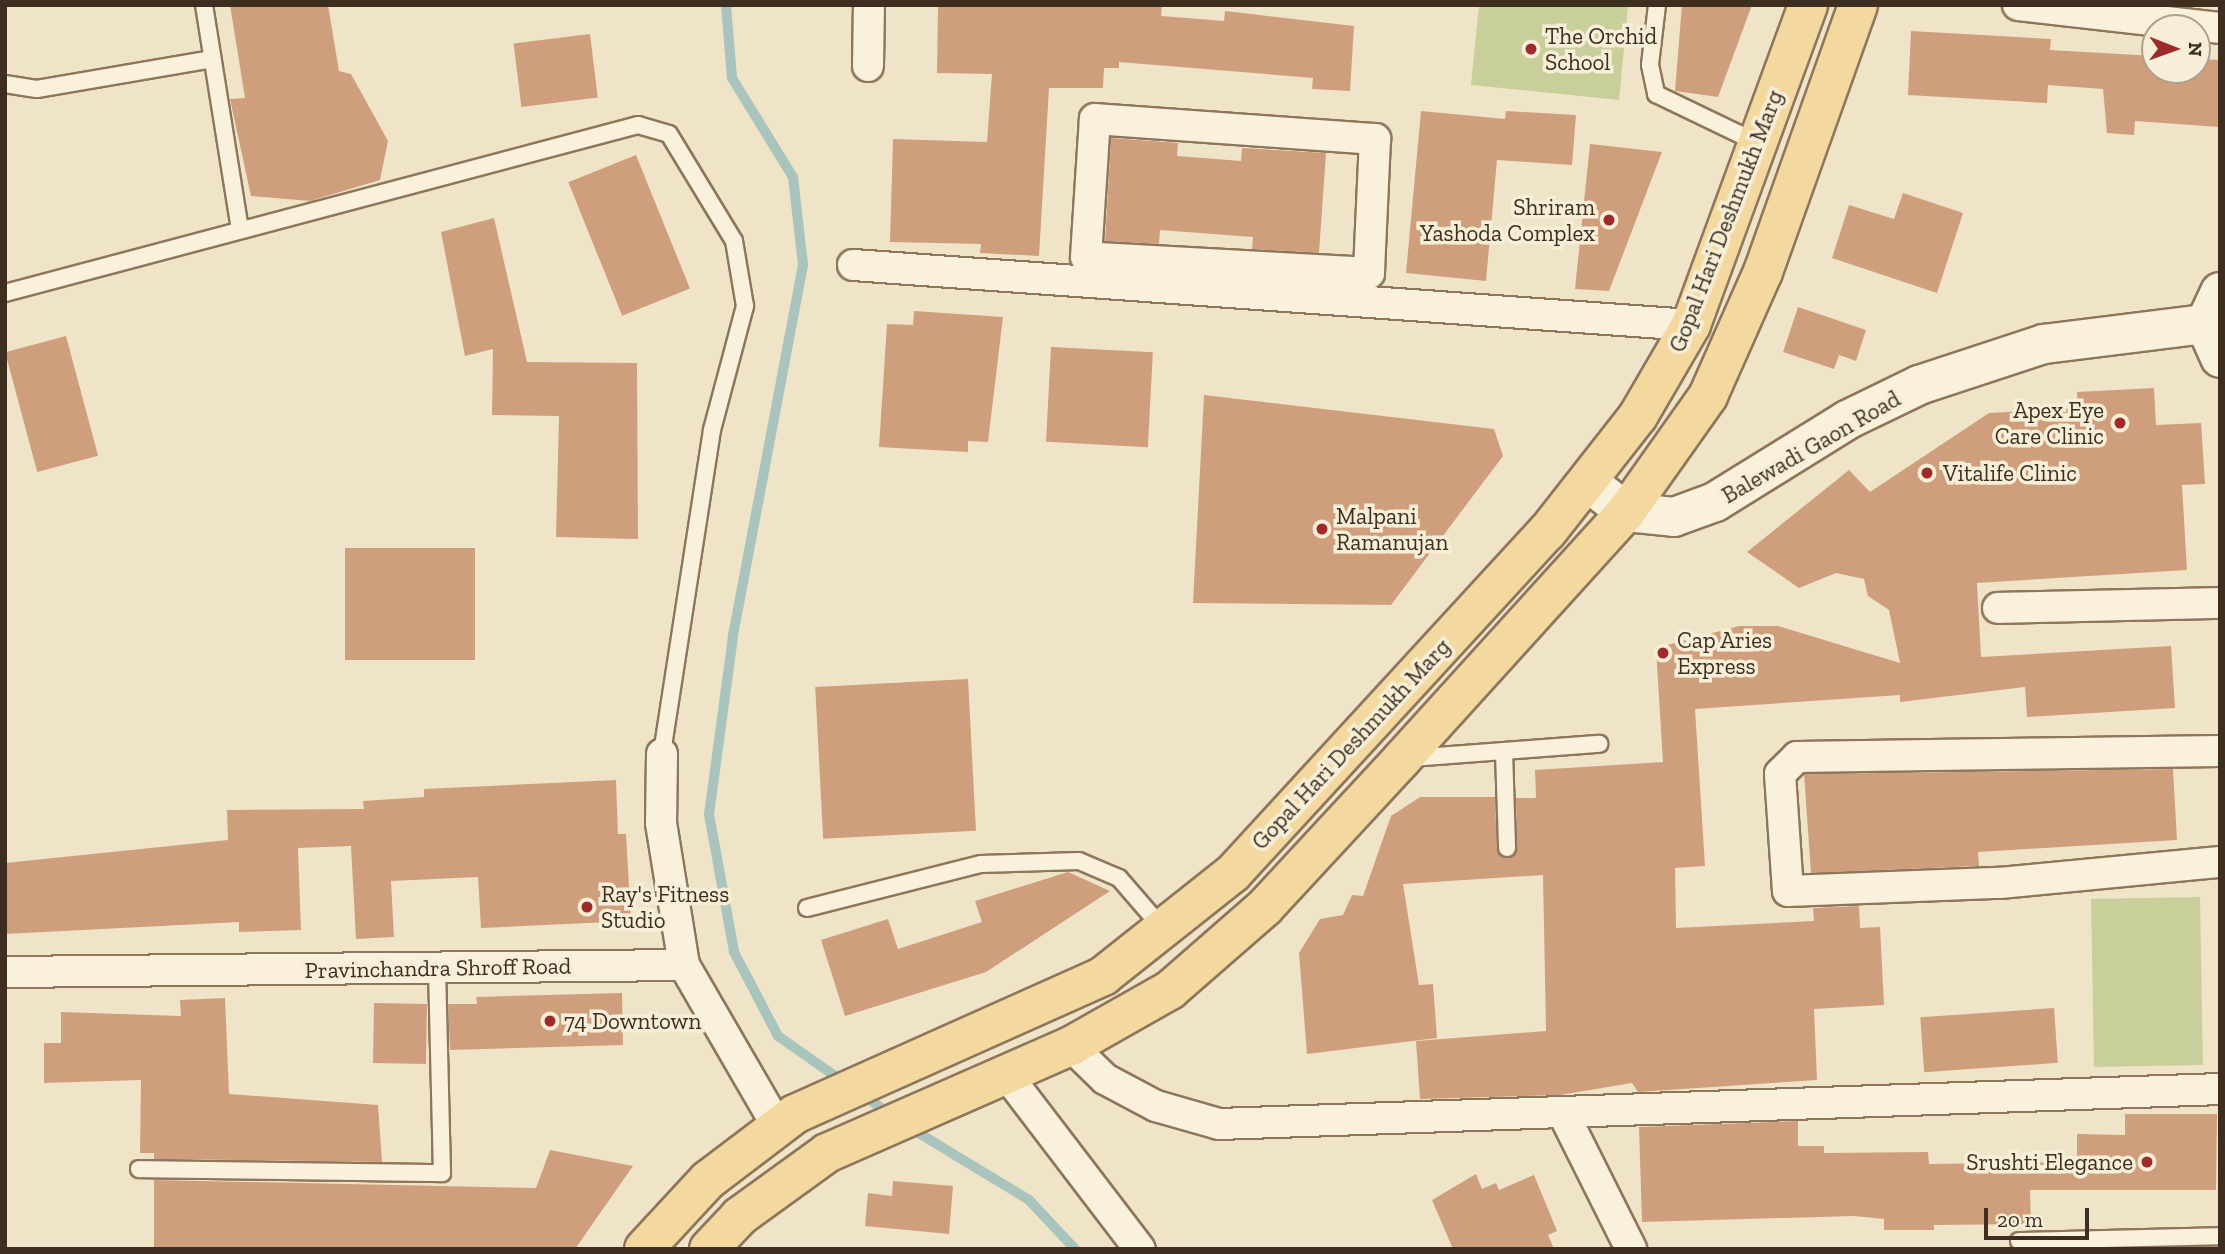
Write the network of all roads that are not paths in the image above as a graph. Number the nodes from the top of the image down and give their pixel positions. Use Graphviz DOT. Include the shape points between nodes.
graph roads {
  1 [pos="204,5"];
  2 [pos="869,5"];
  3 [pos="1657,5"];
  4 [pos="1808,5"];
  5 [pos="1858,5"];
  6 [pos="2018,5"];
  7 [pos="2220,28"];
  8 [pos="212,59"];
  9 [pos="868,66"];
  10 [pos="5,84"];
  11 [pos="1758,143"];
  12 [pos="240,229"];
  13 [pos="853,265"];
  14 [pos="2220,270"];
  15 [pos="1250,280"];
  16 [pos="5,293"];
  17 [pos="2215,303"];
  18 [pos="1691,325"];
  19 [pos="2220,358"];
  20 [pos="1651,395"];
  21 [pos="1698,412"];
  22 [pos="1588,482"];
  23 [pos="1626,512"];
  24 [pos="2220,603"];
  25 [pos="1998,608"];
  26 [pos="1599,744"];
  27 [pos="1504,751"];
  28 [pos="2220,751"];
  29 [pos="662,754"];
  30 [pos="1402,759"];
  31 [pos="1507,848"];
  32 [pos="2220,862"];
  33 [pos="807,908"];
  34 [pos="1165,932"];
  35 [pos="684,965"];
  36 [pos="436,968"];
  37 [pos="5,972"];
  38 [pos="1071,1046"];
  39 [pos="1006,1074"];
  40 [pos="2220,1088"];
  41 [pos="1563,1113"];
  42 [pos="787,1121"];
  43 [pos="139,1169"];
  44 [pos="2220,1237"];
  45 [pos="2019,1241"];
  46 [pos="644,1249"];
  47 [pos="709,1249"];
  48 [pos="1140,1249"];
  49 [pos="1632,1249"];
  1 -- 8 [label="lane"];
  2 -- 9 [label="street"];
  3 -- 11 [label="lane" via="1650,65 1656,94"];
  4 -- 11 [label="main road, Gopal Hari Deshmukh Marg"];
  5 -- 21 [label="main road, Gopal Hari Deshmukh Marg" via="1763,272"];
  6 -- 7 [label="street"];
  8 -- 10 [label="lane" via="37,89"];
  8 -- 12 [label="lane"];
  11 -- 18 [label="main road, Gopal Hari Deshmukh Marg"];
  12 -- 16 [label="lane"];
  12 -- 29 [label="lane" via="638,125 669,134 734,240 745,306 712,430"];
  13 -- 15 [label="street"];
  14 -- 17 [label="street"];
  15 -- 15 [label="street" via="1086,257 1094,119 1375,139 1369,273"];
  15 -- 18 [label="street"];
  17 -- 19 [label="main road"];
  17 -- 23 [label="main road, Balewadi Gaon Road" via="2032,348 1919,385 1859,414 1715,502 1674,517"];
  18 -- 20 [label="main road, Gopal Hari Deshmukh Marg"];
  20 -- 21 [label="main road"];
  20 -- 22 [label="main road, Gopal Hari Deshmukh Marg"];
  21 -- 23 [label="main road, Gopal Hari Deshmukh Marg"];
  22 -- 23 [label="main road"];
  22 -- 34 [label="main road, Gopal Hari Deshmukh Marg" via="1233,873"];
  23 -- 30 [label="main road, Gopal Hari Deshmukh Marg"];
  24 -- 25 [label="street"];
  26 -- 27 [label="lane"];
  27 -- 30 [label="lane"];
  27 -- 31 [label="lane"];
  28 -- 32 [label="street" via="1797,757 1780,775 1787,891 2000,883"];
  29 -- 35 [label="street" via="661,823"];
  30 -- 38 [label="main road, Gopal Hari Deshmukh Marg" via="1265,907 1212,954 1170,989"];
  33 -- 34 [label="lane" via="981,864 1079,860 1119,878"];
  34 -- 42 [label="main road, Gopal Hari Deshmukh Marg" via="1051,1003 882,1073"];
  35 -- 36 [label="street, Pravinchandra Shroff Road"];
  35 -- 42 [label="street"];
  36 -- 37 [label="street, Pravinchandra Shroff Road"];
  36 -- 43 [label="lane" via="442,1173"];
  38 -- 39 [label="main road, Gopal Hari Deshmukh Marg"];
  38 -- 41 [label="street" via="1115,1085 1156,1106 1219,1125"];
  39 -- 47 [label="main road, Gopal Hari Deshmukh Marg" via="827,1153 740,1216"];
  39 -- 48 [label="street"];
  40 -- 41 [label="street"];
  41 -- 49 [label="street"];
  42 -- 46 [label="main road, Gopal Hari Deshmukh Marg" via="708,1180"];
  44 -- 45 [label="lane"];
}
